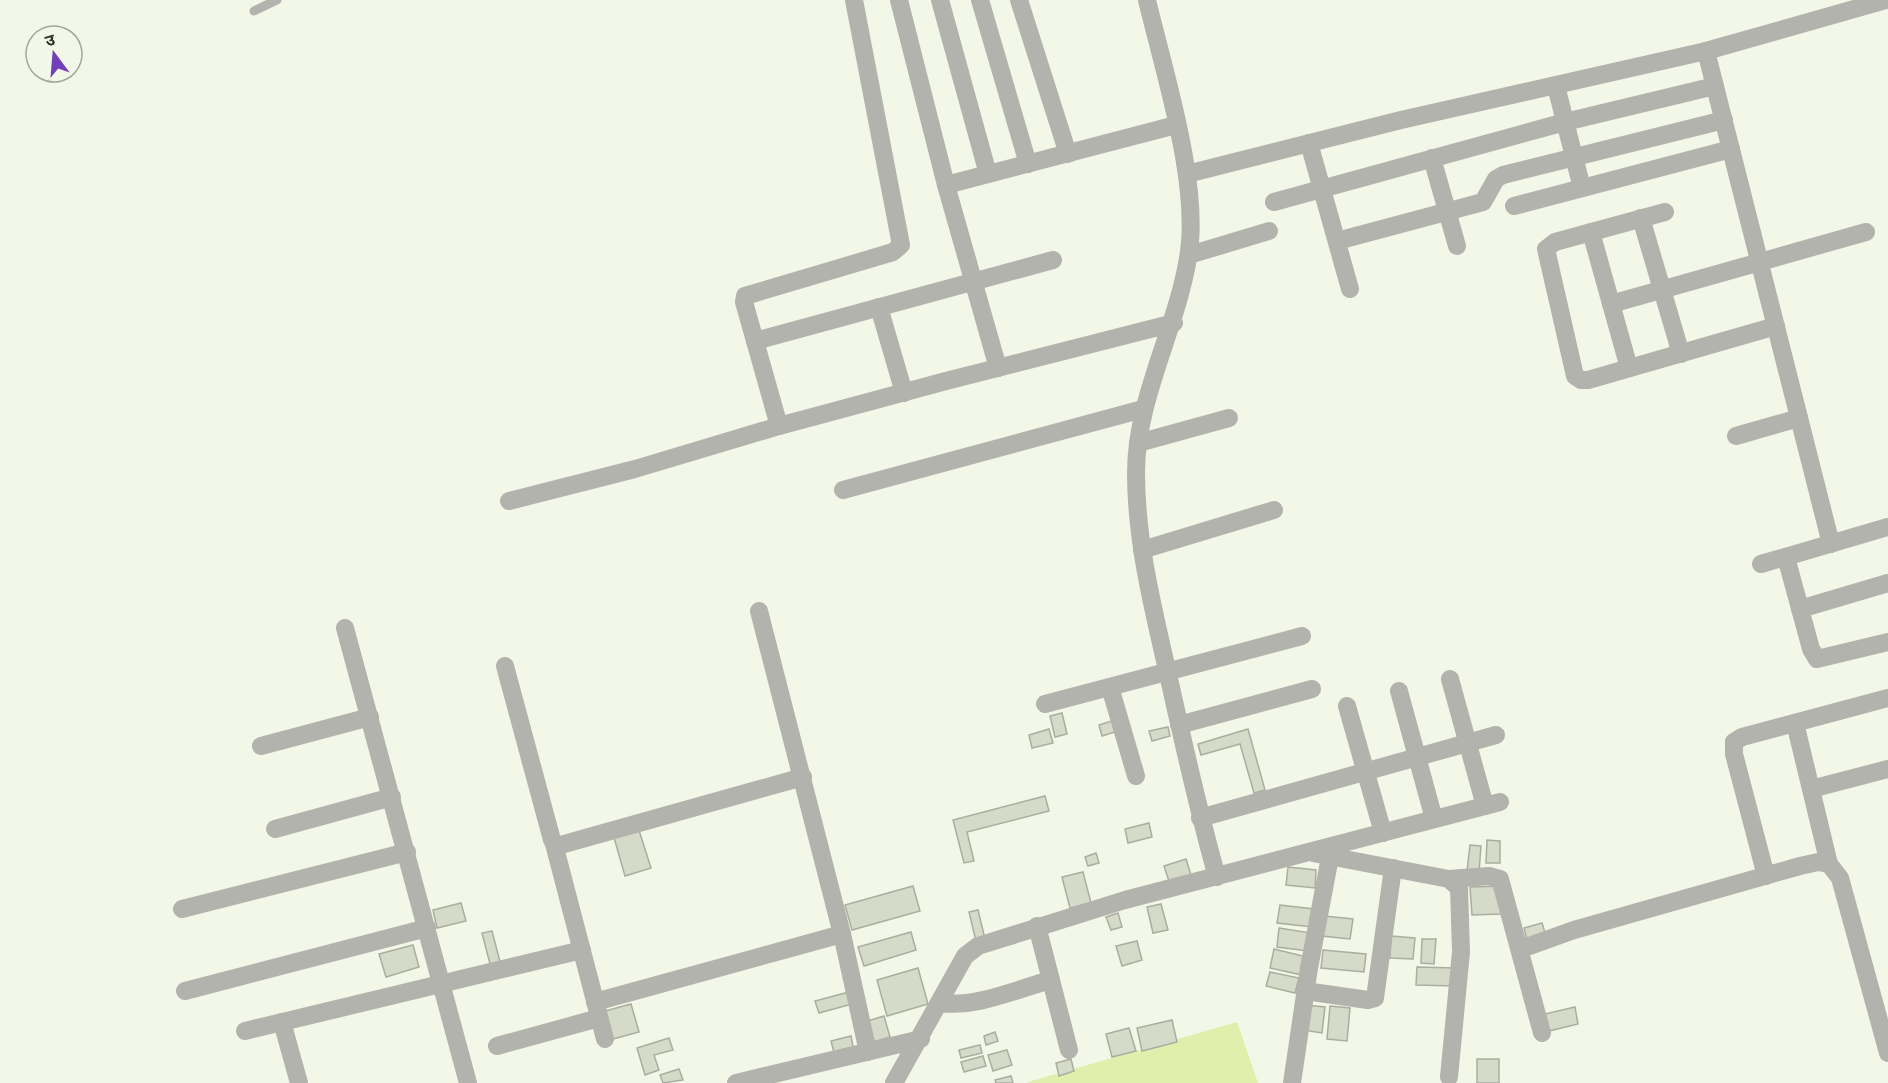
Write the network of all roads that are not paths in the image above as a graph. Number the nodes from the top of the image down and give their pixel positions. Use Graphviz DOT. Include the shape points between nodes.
graph roads {
  1 [pos="277,0"];
  2 [pos="854,0"];
  3 [pos="899,0"];
  4 [pos="940,0"];
  5 [pos="980,0"];
  6 [pos="1018,0"];
  7 [pos="1147,0"];
  8 [pos="1886,0"];
  9 [pos="254,11"];
  10 [pos="1706,51"];
  11 [pos="1556,86"];
  12 [pos="1715,86"];
  13 [pos="1724,120"];
  14 [pos="1565,122"];
  15 [pos="1176,125"];
  16 [pos="1309,143"];
  17 [pos="1731,149"];
  18 [pos="1068,154"];
  19 [pos="1574,155"];
  20 [pos="1432,158"];
  21 [pos="1028,164"];
  22 [pos="988,174"];
  23 [pos="1187,174"];
  24 [pos="946,185"];
  25 [pos="1582,188"];
  26 [pos="1321,189"];
  27 [pos="1274,202"];
  28 [pos="1514,206"];
  29 [pos="1447,212"];
  30 [pos="1665,212"];
  31 [pos="1641,218"];
  32 [pos="1269,231"];
  33 [pos="1591,232"];
  34 [pos="1866,232"];
  35 [pos="1337,241"];
  36 [pos="1457,246"];
  37 [pos="1189,255"];
  38 [pos="1053,260"];
  39 [pos="1760,262"];
  40 [pos="974,282"];
  41 [pos="1350,289"];
  42 [pos="1662,290"];
  43 [pos="1611,304"];
  44 [pos="879,308"];
  45 [pos="1174,323"];
  46 [pos="1776,326"];
  47 [pos="755,341"];
  48 [pos="1681,354"];
  49 [pos="998,368"];
  50 [pos="1629,368"];
  51 [pos="904,393"];
  52 [pos="1143,409"];
  53 [pos="1229,418"];
  54 [pos="1799,418"];
  55 [pos="779,426"];
  56 [pos="1736,436"];
  57 [pos="1138,443"];
  58 [pos="843,490"];
  59 [pos="509,501"];
  60 [pos="1274,510"];
  61 [pos="1888,527"];
  62 [pos="1831,544"];
  63 [pos="1143,550"];
  64 [pos="1786,557"];
  65 [pos="1761,564"];
  66 [pos="1888,583"];
  67 [pos="1800,609"];
  68 [pos="759,611"];
  69 [pos="345,628"];
  70 [pos="1302,636"];
  71 [pos="1888,642"];
  72 [pos="505,666"];
  73 [pos="1167,672"];
  74 [pos="1450,679"];
  75 [pos="1110,687"];
  76 [pos="1312,689"];
  77 [pos="1399,691"];
  78 [pos="1888,698"];
  79 [pos="1046,704"];
  80 [pos="1347,706"];
  81 [pos="370,717"];
  82 [pos="1795,723"];
  83 [pos="1179,725"];
  84 [pos="1496,735"];
  85 [pos="1467,743"];
  86 [pos="261,746"];
  87 [pos="1417,757"];
  88 [pos="1888,769"];
  89 [pos="1365,772"];
  90 [pos="1136,776"];
  91 [pos="803,777"];
  92 [pos="1811,789"];
  93 [pos="392,797"];
  94 [pos="1200,818"];
  95 [pos="1434,819"];
  96 [pos="275,829"];
  97 [pos="1383,833"];
  98 [pos="554,844"];
  99 [pos="407,852"];
  100 [pos="1309,853"];
  101 [pos="1330,857"];
  102 [pos="1829,864"];
  103 [pos="1393,868"];
  104 [pos="1766,876"];
  105 [pos="1216,877"];
  106 [pos="1449,879"];
  107 [pos="182,909"];
  108 [pos="1037,926"];
  109 [pos="427,928"];
  110 [pos="842,934"];
  111 [pos="1521,949"];
  112 [pos="582,950"];
  113 [pos="1051,980"];
  114 [pos="442,982"];
  115 [pos="185,991"];
  116 [pos="1305,991"];
  117 [pos="941,1003"];
  118 [pos="597,1010"];
  119 [pos="282,1022"];
  120 [pos="245,1031"];
  121 [pos="1542,1033"];
  122 [pos="605,1039"];
  123 [pos="921,1039"];
  124 [pos="497,1046"];
  125 [pos="1069,1050"];
  126 [pos="868,1052"];
  127 [pos="1888,1053"];
  128 [pos="1449,1077"];
  129 [pos="298,1083"];
  130 [pos="468,1083"];
  131 [pos="736,1083"];
  132 [pos="894,1083"];
  133 [pos="1292,1083"];
  1 -- 9 [label="lane"];
  2 -- 47 [label="street" via="901,245 893,252 745,296"];
  3 -- 24 [label="street"];
  4 -- 22 [label="street"];
  5 -- 21 [label="street"];
  6 -- 18 [label="street"];
  7 -- 15 [label="street"];
  8 -- 10 [label="street"];
  10 -- 11 [label="street"];
  10 -- 12 [label="street"];
  11 -- 14 [label="street"];
  11 -- 16 [label="street"];
  12 -- 13 [label="street"];
  12 -- 14 [label="street"];
  13 -- 17 [label="street"];
  13 -- 19 [label="street"];
  14 -- 19 [label="street"];
  14 -- 20 [label="street"];
  15 -- 18 [label="street"];
  15 -- 23 [label="street"];
  16 -- 23 [label="street"];
  16 -- 26 [label="street"];
  17 -- 25 [label="street"];
  17 -- 39 [label="street"];
  18 -- 21 [label="street"];
  19 -- 25 [label="street"];
  19 -- 29 [label="street" via="1499,177 1485,201"];
  20 -- 26 [label="street"];
  20 -- 29 [label="street"];
  21 -- 22 [label="street"];
  22 -- 24 [label="street"];
  23 -- 37 [label="street"];
  24 -- 40 [label="street"];
  25 -- 28 [label="street"];
  26 -- 27 [label="street"];
  26 -- 35 [label="street"];
  29 -- 35 [label="street"];
  29 -- 36 [label="street"];
  30 -- 31 [label="street"];
  31 -- 33 [label="street"];
  31 -- 42 [label="street"];
  32 -- 37 [label="street"];
  33 -- 43 [label="street"];
  33 -- 50 [label="street" via="1555,242 1546,249 1572,367 1581,380"];
  34 -- 39 [label="street"];
  35 -- 41 [label="street"];
  37 -- 45 [label="street"];
  38 -- 40 [label="street"];
  39 -- 42 [label="street"];
  39 -- 46 [label="street"];
  40 -- 44 [label="street"];
  40 -- 49 [label="street"];
  42 -- 43 [label="street"];
  42 -- 48 [label="street"];
  43 -- 50 [label="street"];
  44 -- 47 [label="street"];
  44 -- 51 [label="street"];
  45 -- 49 [label="street"];
  45 -- 52 [label="street"];
  46 -- 48 [label="street"];
  46 -- 54 [label="street"];
  47 -- 55 [label="street"];
  48 -- 50 [label="street"];
  49 -- 51 [label="street"];
  51 -- 55 [label="street"];
  52 -- 57 [label="street"];
  52 -- 58 [label="street"];
  53 -- 57 [label="street"];
  54 -- 56 [label="street"];
  54 -- 62 [label="street"];
  55 -- 59 [label="street"];
  57 -- 63 [label="street" via="1137,490"];
  60 -- 63 [label="street"];
  61 -- 62 [label="street"];
  62 -- 64 [label="street"];
  63 -- 73 [label="street"];
  64 -- 65 [label="street"];
  64 -- 67 [label="street"];
  66 -- 67 [label="street"];
  67 -- 71 [label="street" via="1817,658"];
  68 -- 91 [label="street"];
  69 -- 81 [label="street"];
  70 -- 73 [label="street"];
  72 -- 98 [label="street"];
  73 -- 75 [label="street"];
  73 -- 83 [label="street"];
  74 -- 85 [label="street"];
  75 -- 79 [label="street"];
  75 -- 90 [label="street"];
  76 -- 83 [label="street"];
  77 -- 87 [label="street"];
  78 -- 82 [label="street"];
  80 -- 89 [label="street"];
  81 -- 86 [label="street"];
  81 -- 93 [label="street"];
  82 -- 92 [label="street"];
  82 -- 104 [label="street" via="1742,737 1732,747"];
  83 -- 94 [label="street"];
  84 -- 85 [label="street"];
  85 -- 87 [label="street"];
  85 -- 95 [label="street" via="1493,804"];
  87 -- 89 [label="street"];
  87 -- 95 [label="street"];
  88 -- 92 [label="street"];
  89 -- 94 [label="street"];
  89 -- 97 [label="street"];
  91 -- 98 [label="street" via="561,846"];
  91 -- 110 [label="street"];
  92 -- 102 [label="street"];
  93 -- 96 [label="street"];
  93 -- 99 [label="street"];
  94 -- 105 [label="street"];
  95 -- 97 [label="street"];
  97 -- 100 [label="street"];
  98 -- 112 [label="street"];
  99 -- 107 [label="street"];
  99 -- 109 [label="street"];
  100 -- 101 [label="street"];
  100 -- 105 [label="street"];
  101 -- 103 [label="street"];
  101 -- 116 [label="street"];
  102 -- 104 [label="street" via="1818,862"];
  102 -- 127 [label="street" via="1840,878"];
  103 -- 106 [label="street"];
  103 -- 116 [label="street" via="1375,998"];
  104 -- 111 [label="street" via="1574,930"];
  105 -- 108 [label="street"];
  106 -- 111 [label="street" via="1500,879"];
  106 -- 128 [label="street" via="1456,883 1460,895 1461,952"];
  108 -- 113 [label="street"];
  108 -- 117 [label="street" via="970,951"];
  109 -- 114 [label="street"];
  109 -- 115 [label="street"];
  110 -- 118 [label="street"];
  110 -- 126 [label="street"];
  111 -- 121 [label="street"];
  112 -- 114 [label="street"];
  112 -- 118 [label="street"];
  113 -- 117 [label="street" via="961,1004"];
  113 -- 125 [label="street"];
  114 -- 119 [label="street"];
  114 -- 130 [label="street"];
  116 -- 133 [label="street"];
  117 -- 123 [label="street"];
  118 -- 122 [label="street"];
  118 -- 124 [label="street"];
  119 -- 120 [label="street"];
  119 -- 129 [label="street"];
  123 -- 126 [label="street"];
  123 -- 132 [label="street"];
  126 -- 131 [label="street"];
}
